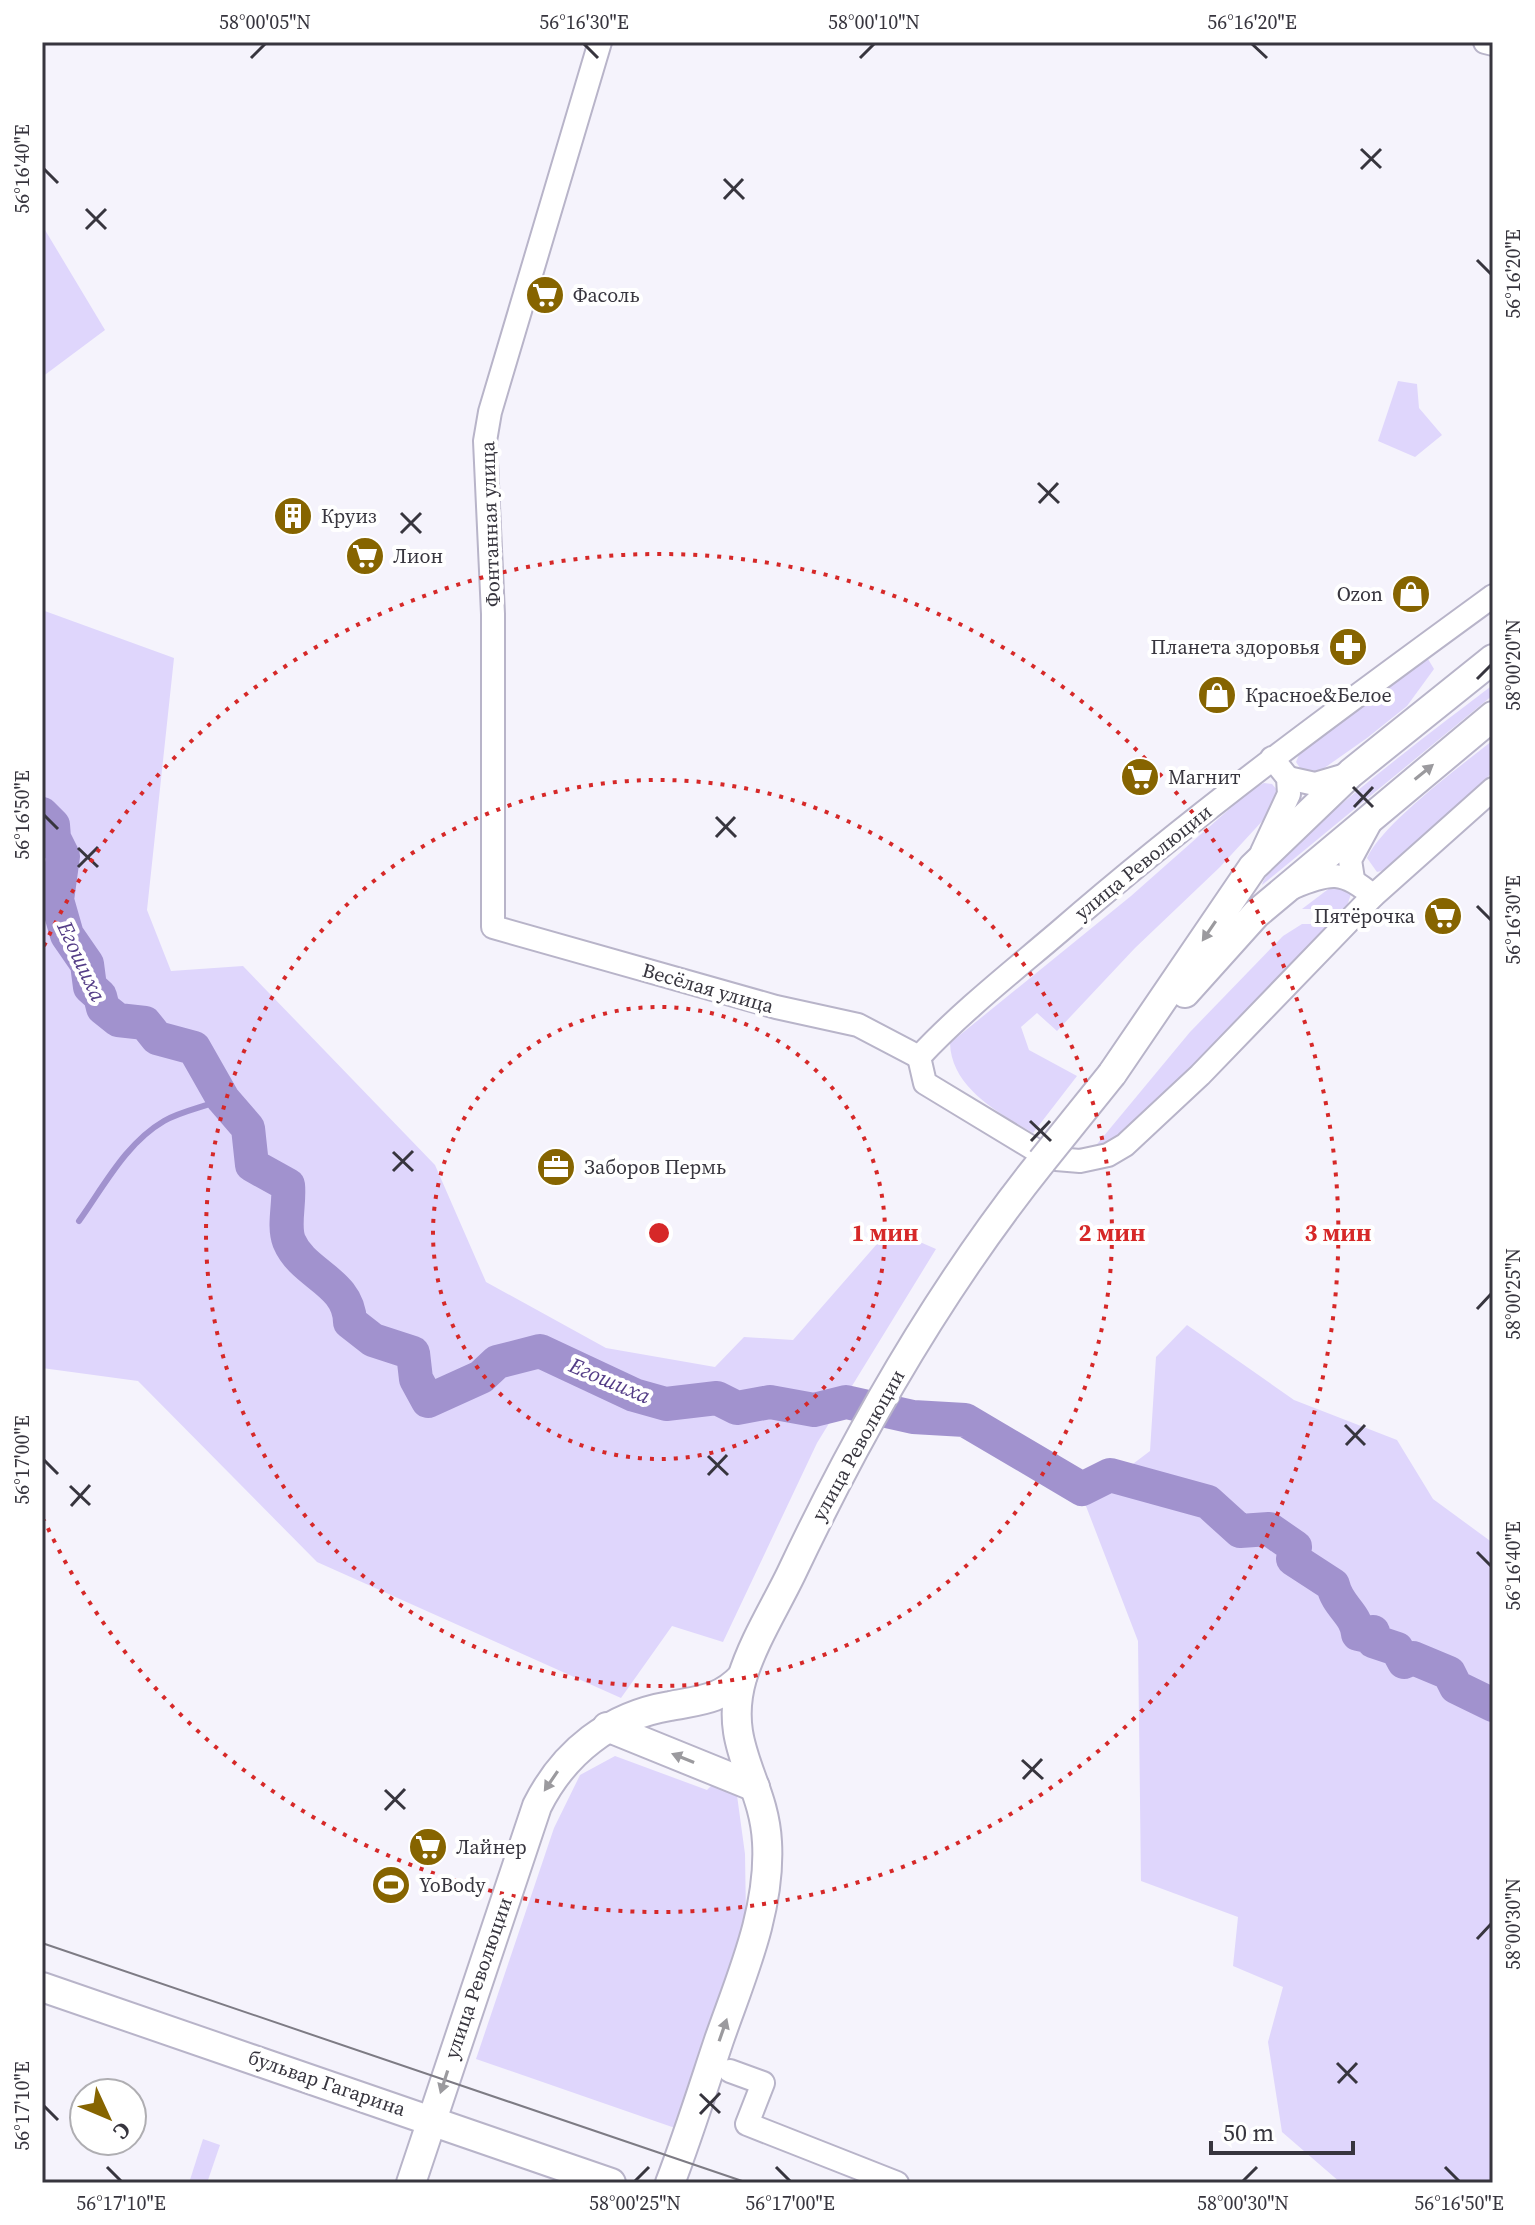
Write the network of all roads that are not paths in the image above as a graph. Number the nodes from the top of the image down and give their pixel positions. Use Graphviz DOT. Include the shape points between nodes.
graph roads {
  1 [pos="600,42"];
  2 [pos="1485,42"];
  3 [pos="1493,44"];
  4 [pos="1493,596"];
  5 [pos="1493,659"];
  6 [pos="1493,716"];
  7 [pos="1272,758"];
  8 [pos="1351,773"];
  9 [pos="1288,778"];
  10 [pos="1493,789"];
  11 [pos="1384,804"];
  12 [pos="1253,867"];
  13 [pos="1353,879"];
  14 [pos="1278,893"];
  15 [pos="1373,896"];
  16 [pos="493,927"];
  17 [pos="919,1057"];
  18 [pos="1112,1074"];
  19 [pos="742,1677"];
  20 [pos="607,1727"];
  21 [pos="755,1787"];
  22 [pos="42,1987"];
  23 [pos="730,2071"];
  24 [pos="431,2120"];
  25 [pos="411,2183"];
  26 [pos="611,2183"];
  27 [pos="670,2183"];
  28 [pos="897,2183"];
  1 -- 16 [label="street, Фонтанная улица" via="485,441 493,614"];
  2 -- 3 [label="street"];
  4 -- 7 [label="street, улица Революции"];
  5 -- 8 [label="main road, улица Революции"];
  11 -- 6 [label="main road, улица Революции, one-way"];
  7 -- 9 [label="street"];
  7 -- 17 [label="street, улица Революции" via="1094,902"];
  8 -- 9 [label="street" via="1315,784"];
  8 -- 12 [label="main road, улица Революции"];
  9 -- 12 [label="street" via="1282,815"];
  10 -- 15 [label="street"];
  11 -- 13 [label="street" via="1359,837 1350,860"];
  11 -- 14 [label="main road, улица Революции"];
  12 -- 18 [label="main road, улица Революции, one-way"];
  13 -- 14 [label="street" via="1340,875 1312,880"];
  13 -- 15 [label="street"];
  14 -- 18 [label="main road, улица Революции"];
  15 -- 17 [label="street" via="1200,1075 1108,1155 1080,1161 1039,1152 925,1083"];
  16 -- 17 [label="street, Весёлая улица" via="858,1025"];
  18 -- 19 [label="main road, улица Революции, bridge" via="1013,1197 894,1377"];
  19 -- 20 [label="main road, улица Революции" via="706,1702 635,1714"];
  19 -- 21 [label="main road, улица Революции" via="737,1738"];
  21 -- 20 [label="main road, one-way"];
  20 -- 24 [label="main road, улица Революции, one-way" via="574,1752 537,1806"];
  27 -- 21 [label="main road, улица Революции, one-way" via="761,1920 767,1841"];
  22 -- 24 [label="main road, бульвар Гагарина"];
  23 -- 28 [label="street" via="763,2083 747,2124"];
  24 -- 25 [label="main road, улица Революции"];
  24 -- 26 [label="main road, бульвар Гагарина"];
}
